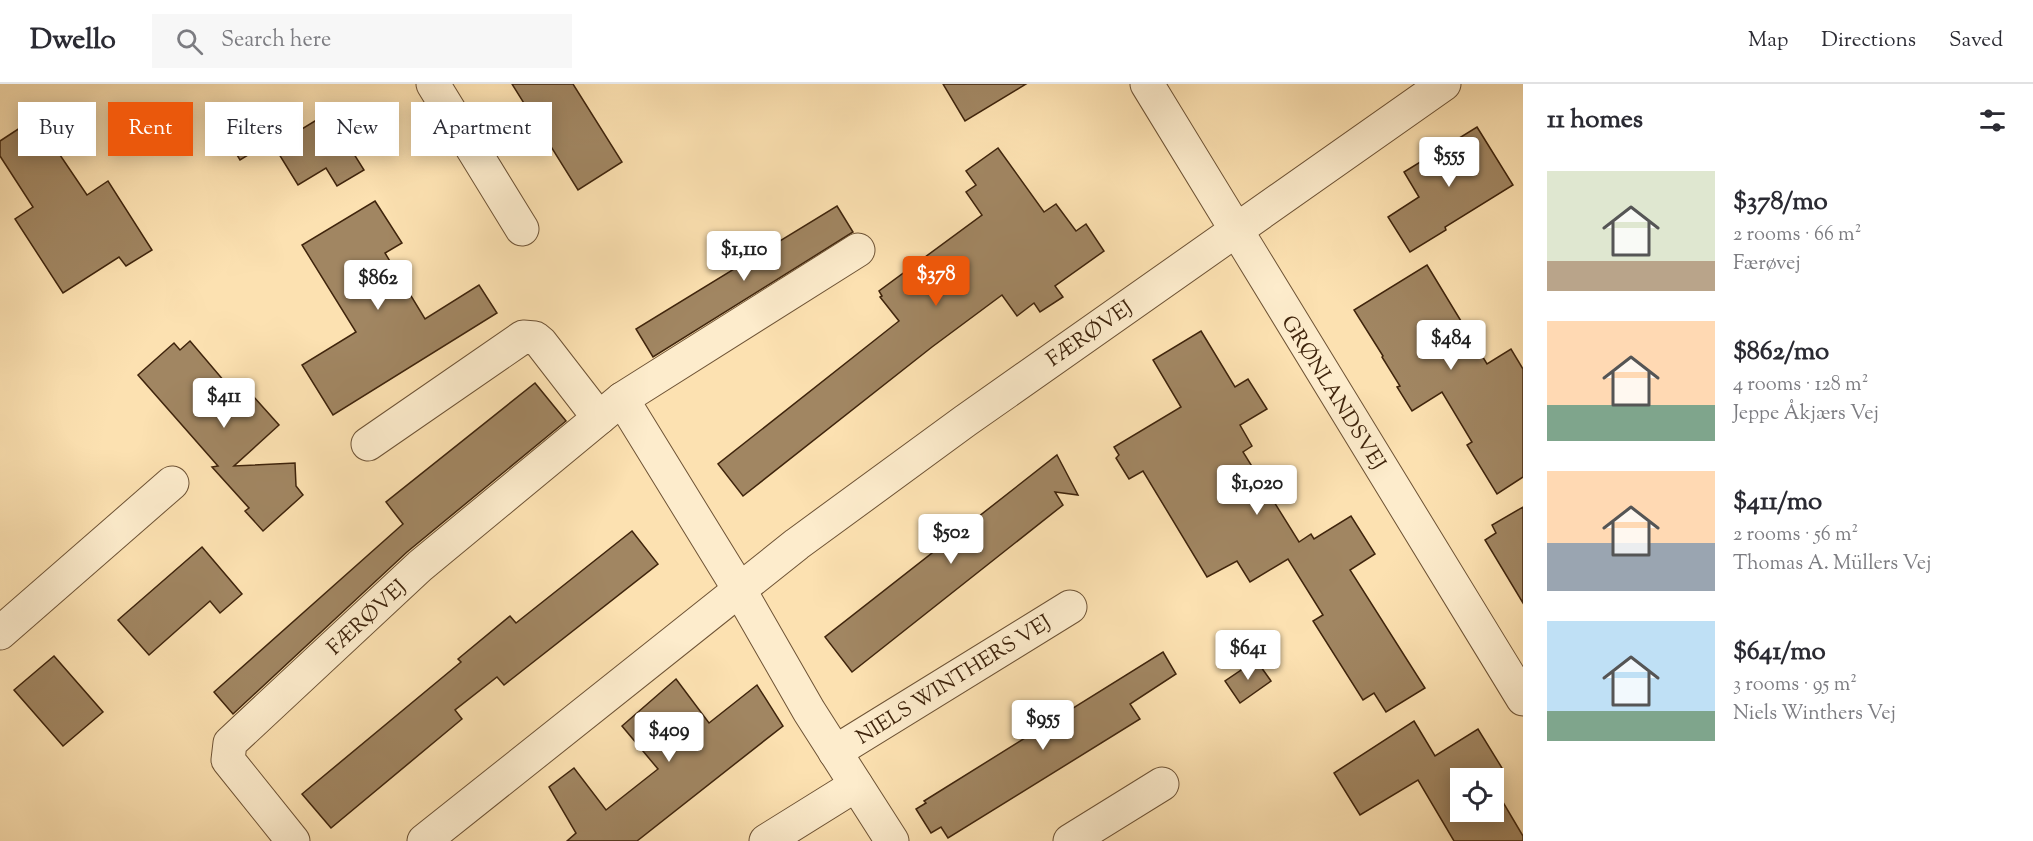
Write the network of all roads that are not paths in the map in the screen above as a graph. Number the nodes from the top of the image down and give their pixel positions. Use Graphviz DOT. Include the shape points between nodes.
graph roads {
  1 [pos="433,84"];
  2 [pos="1147,84"];
  3 [pos="1444,84"];
  4 [pos="522,229"];
  5 [pos="1235,230"];
  6 [pos="858,250"];
  7 [pos="611,408"];
  8 [pos="369,444"];
  9 [pos="172,483"];
  10 [pos="740,589"];
  11 [pos="1070,607"];
  12 [pos="0,633"];
  13 [pos="1523,699"];
  14 [pos="835,752"];
  15 [pos="1162,784"];
  16 [pos="856,785"];
  17 [pos="293,841"];
  18 [pos="424,841"];
  19 [pos="766,841"];
  20 [pos="891,841"];
  21 [pos="1070,841"];
  1 -- 4 [label="street"];
  2 -- 5 [label="street, GRØNLANDSVEJ"];
  3 -- 5 [label="street, FÆRØVEJ"];
  5 -- 10 [label="street, FÆRØVEJ" via="965,421"];
  5 -- 13 [label="street, GRØNLANDSVEJ"];
  6 -- 7 [label="street, FÆRØVEJ"];
  7 -- 8 [label="street" via="535,338 523,337"];
  7 -- 10 [label="street"];
  7 -- 17 [label="street, FÆRØVEJ" via="420,566 230,743 228,760"];
  9 -- 12 [label="street"];
  10 -- 14 [label="street, NIELS WINTHERS VEJ"];
  10 -- 18 [label="street, FÆRØVEJ"];
  11 -- 14 [label="street, NIELS WINTHERS VEJ"];
  14 -- 16 [label="street, NIELS WINTHERS VEJ"];
  15 -- 21 [label="street"];
  16 -- 19 [label="street"];
  16 -- 20 [label="street, NIELS WINTHERS VEJ"];
}
